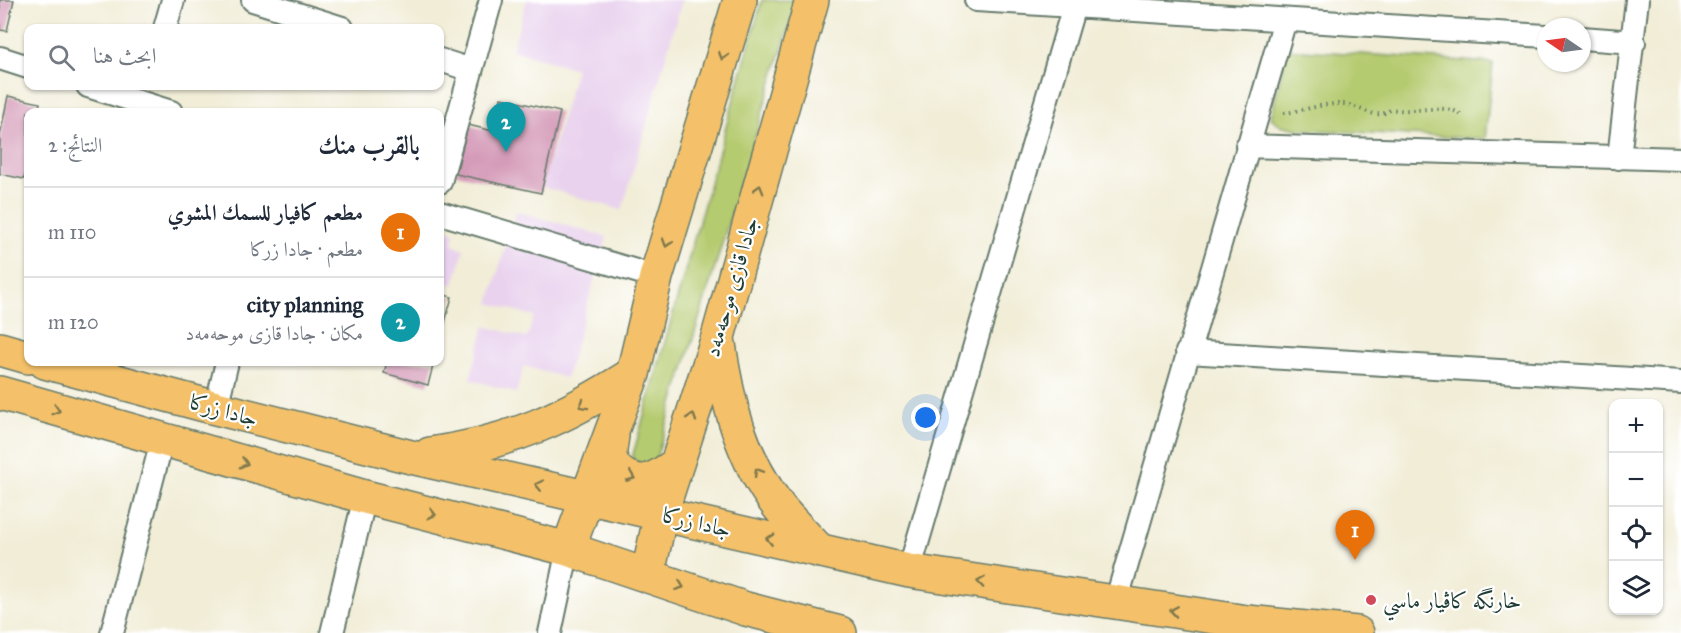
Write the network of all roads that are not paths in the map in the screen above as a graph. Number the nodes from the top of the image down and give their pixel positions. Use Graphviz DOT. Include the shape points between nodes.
graph roads {
  1 [pos="173,0"];
  2 [pos="253,0"];
  3 [pos="491,0"];
  4 [pos="740,0"];
  5 [pos="812,0"];
  6 [pos="976,0"];
  7 [pos="1637,0"];
  8 [pos="1074,6"];
  9 [pos="1285,20"];
  10 [pos="166,24"];
  11 [pos="329,24"];
  12 [pos="1537,35"];
  13 [pos="1591,39"];
  14 [pos="1634,42"];
  15 [pos="0,58"];
  16 [pos="444,61"];
  17 [pos="24,66"];
  18 [pos="471,70"];
  19 [pos="117,90"];
  20 [pos="146,94"];
  21 [pos="165,108"];
  22 [pos="1247,146"];
  23 [pos="1619,158"];
  24 [pos="1681,159"];
  25 [pos="444,168"];
  26 [pos="444,214"];
  27 [pos="656,277"];
  28 [pos="718,337"];
  29 [pos="0,349"];
  30 [pos="1187,352"];
  31 [pos="24,356"];
  32 [pos="60,366"];
  33 [pos="226,366"];
  34 [pos="633,374"];
  35 [pos="1681,382"];
  36 [pos="0,393"];
  37 [pos="216,408"];
  38 [pos="612,436"];
  39 [pos="162,441"];
  40 [pos="411,457"];
  41 [pos="677,464"];
  42 [pos="588,496"];
  43 [pos="365,497"];
  44 [pos="661,513"];
  45 [pos="568,549"];
  46 [pos="820,551"];
  47 [pos="909,572"];
  48 [pos="648,574"];
  49 [pos="1116,602"];
  50 [pos="112,633"];
  51 [pos="332,633"];
  52 [pos="550,633"];
  53 [pos="840,633"];
  54 [pos="1357,633"];
  1 -- 10 [label="street"];
  2 -- 11 [label="street"];
  3 -- 18 [label="street"];
  4 -- 27 [label="main road, one-way"];
  28 -- 5 [label="main road, جادا قازی موحەمەد, one-way"];
  6 -- 8 [label="street"];
  7 -- 14 [label="street"];
  8 -- 9 [label="street"];
  8 -- 47 [label="street"];
  9 -- 12 [label="street"];
  9 -- 22 [label="street"];
  13 -- 14 [label="street"];
  14 -- 23 [label="street"];
  15 -- 17 [label="street"];
  16 -- 18 [label="street"];
  18 -- 25 [label="street"];
  19 -- 20 [label="street"];
  20 -- 21 [label="street"];
  22 -- 23 [label="street"];
  22 -- 30 [label="street"];
  23 -- 24 [label="street"];
  26 -- 27 [label="street"];
  27 -- 34 [label="main road"];
  41 -- 28 [label="main road, جادا قازی موحەمەد, one-way"];
  46 -- 28 [label="main road, one-way" via="778,506 747,454 726,397"];
  29 -- 31 [label="main road"];
  30 -- 35 [label="street"];
  30 -- 49 [label="street"];
  32 -- 37 [label="main road, جادا زرکا"];
  33 -- 37 [label="street"];
  34 -- 38 [label="main road"];
  34 -- 40 [label="main road, one-way" via="582,407 528,431 470,448"];
  36 -- 39 [label="main road, جادا زرکا, one-way"];
  37 -- 40 [label="main road, جادا زرکا"];
  38 -- 41 [label="main road, one-way" via="610,460 627,478 652,479"];
  38 -- 42 [label="main road"];
  39 -- 43 [label="main road, جادا زرکا, one-way"];
  39 -- 50 [label="street"];
  42 -- 40 [label="main road, جادا زرکا, one-way"];
  41 -- 44 [label="main road, جادا قازی موحەمەد"];
  42 -- 44 [label="main road, جادا زرکا"];
  42 -- 45 [label="main road"];
  43 -- 45 [label="main road, جادا زرکا, one-way"];
  43 -- 51 [label="street"];
  46 -- 44 [label="main road, جادا زرکا, one-way"];
  44 -- 48 [label="main road, جادا قازی موحەمەد"];
  45 -- 48 [label="main road, جادا زرکا"];
  45 -- 52 [label="street"];
  46 -- 47 [label="main road, جادا زرکا"];
  49 -- 47 [label="main road, جادا زرکا, one-way"];
  48 -- 53 [label="main road, جادا زرکا, one-way" via="746,609"];
  54 -- 49 [label="main road, جادا زرکا, one-way" via="1298,629"];
}
